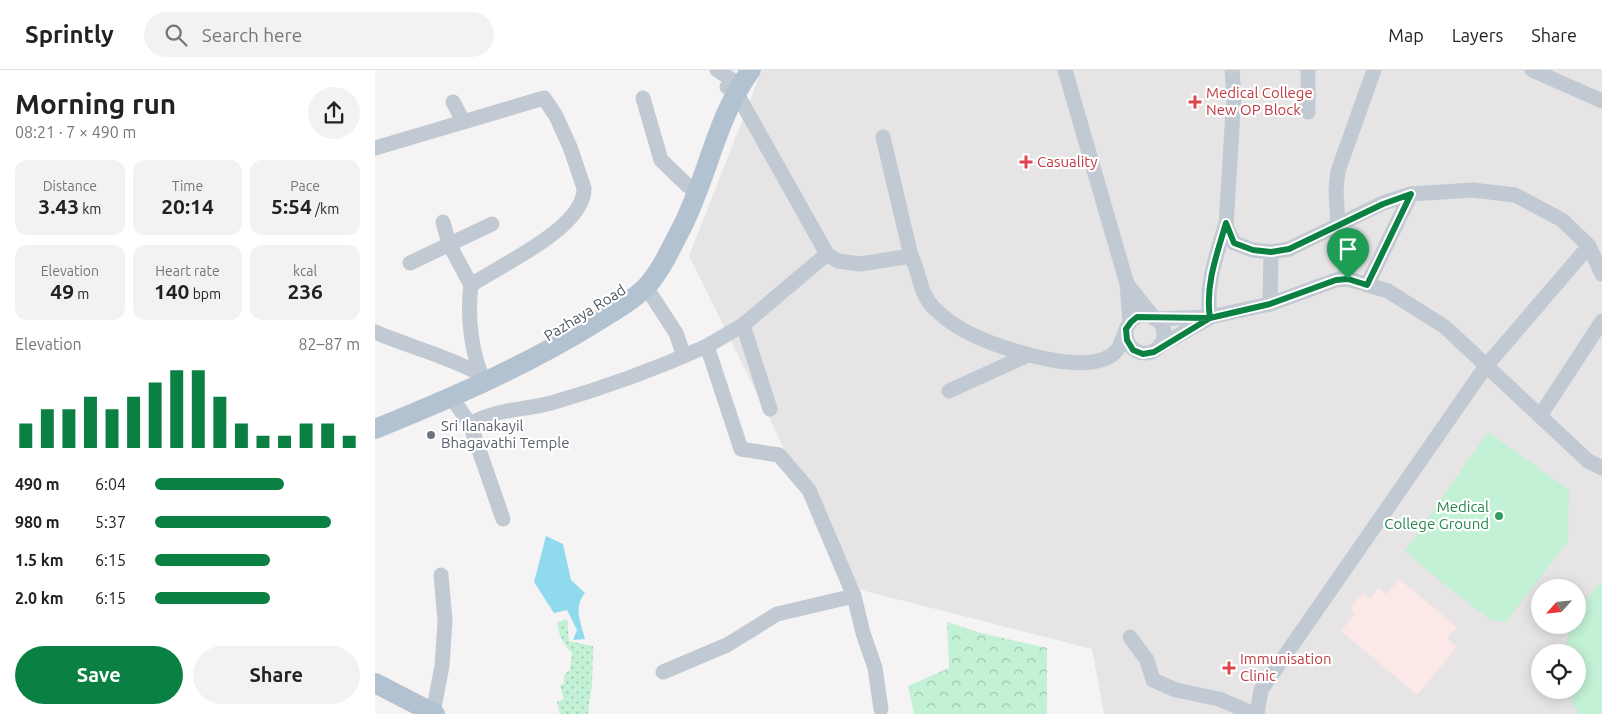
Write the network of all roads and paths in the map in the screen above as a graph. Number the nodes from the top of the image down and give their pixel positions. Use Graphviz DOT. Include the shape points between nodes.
graph roads {
  1 [pos="751,70"];
  2 [pos="1065,70"];
  3 [pos="1232,70"];
  4 [pos="1308,70"];
  5 [pos="1374,70"];
  6 [pos="1532,70"];
  7 [pos="730,80"];
  8 [pos="643,98"];
  9 [pos="1602,101"];
  10 [pos="453,102"];
  11 [pos="1309,112"];
  12 [pos="463,121"];
  13 [pos="883,137"];
  14 [pos="375,148"];
  15 [pos="688,186"];
  16 [pos="1411,194"];
  17 [pos="443,222"];
  18 [pos="1226,223"];
  19 [pos="492,224"];
  20 [pos="449,244"];
  21 [pos="1589,246"];
  22 [pos="1271,252"];
  23 [pos="827,254"];
  24 [pos="911,256"];
  25 [pos="410,263"];
  26 [pos="1602,274"];
  27 [pos="1348,279"];
  28 [pos="1127,284"];
  29 [pos="471,285"];
  30 [pos="1367,285"];
  31 [pos="646,287"];
  32 [pos="1270,304"];
  33 [pos="1154,318"];
  34 [pos="1210,318"];
  35 [pos="1602,321"];
  36 [pos="743,325"];
  37 [pos="1128,325"];
  38 [pos="375,332"];
  39 [pos="707,346"];
  40 [pos="1161,346"];
  41 [pos="1027,355"];
  42 [pos="685,356"];
  43 [pos="1486,366"];
  44 [pos="483,378"];
  45 [pos="949,391"];
  46 [pos="452,398"];
  47 [pos="770,409"];
  48 [pos="1540,416"];
  49 [pos="375,417"];
  50 [pos="469,424"];
  51 [pos="375,429"];
  52 [pos="1602,468"];
  53 [pos="503,519"];
  54 [pos="441,575"];
  55 [pos="854,596"];
  56 [pos="1130,637"];
  57 [pos="663,672"];
  58 [pos="375,683"];
  59 [pos="881,709"];
  60 [pos="1259,711"];
  61 [pos="434,713"];
  1 -- 7 [label="main road"];
  2 -- 28 [label="street"];
  3 -- 18 [label="street" via="1234,95"];
  4 -- 11 [label="street"];
  5 -- 27 [label="street, bridge" via="1338,171 1339,246"];
  6 -- 9 [label="street"];
  7 -- 15 [label="main road, Pazhaya Road"];
  7 -- 23 [label="street"];
  7 -- 31 [label="main road" via="722,123 700,191 662,265"];
  8 -- 15 [label="street" via="661,160"];
  10 -- 12 [label="street"];
  12 -- 14 [label="street"];
  12 -- 29 [label="street" via="544,98 570,147 584,188 584,198 565,223 537,246"];
  13 -- 24 [label="street"];
  15 -- 44 [label="main road, Pazhaya Road" via="661,245 631,283"];
  16 -- 21 [label="street" via="1473,190 1515,195 1562,220"];
  16 -- 22 [label="street" via="1289,249"];
  16 -- 30 [label="street"];
  17 -- 20 [label="street"];
  18 -- 22 [label="street" via="1234,243"];
  18 -- 34 [label="street" via="1207,301"];
  19 -- 20 [label="street"];
  20 -- 25 [label="street"];
  20 -- 29 [label="street"];
  21 -- 26 [label="street"];
  21 -- 43 [label="street"];
  22 -- 32 [label="street"];
  23 -- 24 [label="street" via="838,261 860,264"];
  23 -- 36 [label="street"];
  24 -- 41 [label="street" via="932,306 975,336"];
  27 -- 30 [label="street"];
  27 -- 32 [label="street" via="1336,280"];
  28 -- 33 [label="street"];
  28 -- 37 [label="street"];
  29 -- 44 [label="street" via="468,309"];
  30 -- 43 [label="street" via="1387,291 1445,327"];
  31 -- 42 [label="street" via="676,333"];
  31 -- 44 [label="main road" via="571,338"];
  32 -- 34 [label="street"];
  33 -- 34 [label="street"];
  33 -- 37 [label="street" via="1137,317"];
  33 -- 40 [label="street" via="1164,330"];
  34 -- 40 [label="street"];
  35 -- 48 [label="street"];
  36 -- 39 [label="street"];
  36 -- 47 [label="street"];
  37 -- 40 [label="street" via="1127,340 1133,350 1143,354 1154,352"];
  37 -- 41 [label="street" via="1117,350 1102,360 1075,363"];
  38 -- 44 [label="street" via="459,362"];
  39 -- 42 [label="street"];
  39 -- 55 [label="street" via="741,449 779,455 809,490"];
  41 -- 45 [label="street"];
  42 -- 50 [label="street" via="653,370 549,403 487,414"];
  43 -- 48 [label="street"];
  43 -- 60 [label="street" via="1261,690"];
  44 -- 46 [label="main road"];
  44 -- 49 [label="main road, Pazhaya Road"];
  46 -- 50 [label="street"];
  46 -- 51 [label="main road"];
  48 -- 52 [label="street" via="1588,461"];
  50 -- 53 [label="street"];
  54 -- 61 [label="street" via="445,621"];
  55 -- 57 [label="street" via="777,614 727,645"];
  55 -- 59 [label="street" via="873,659"];
  56 -- 60 [label="street" via="1147,660 1153,680 1176,690"];
  58 -- 61 [label="main road"];
}
